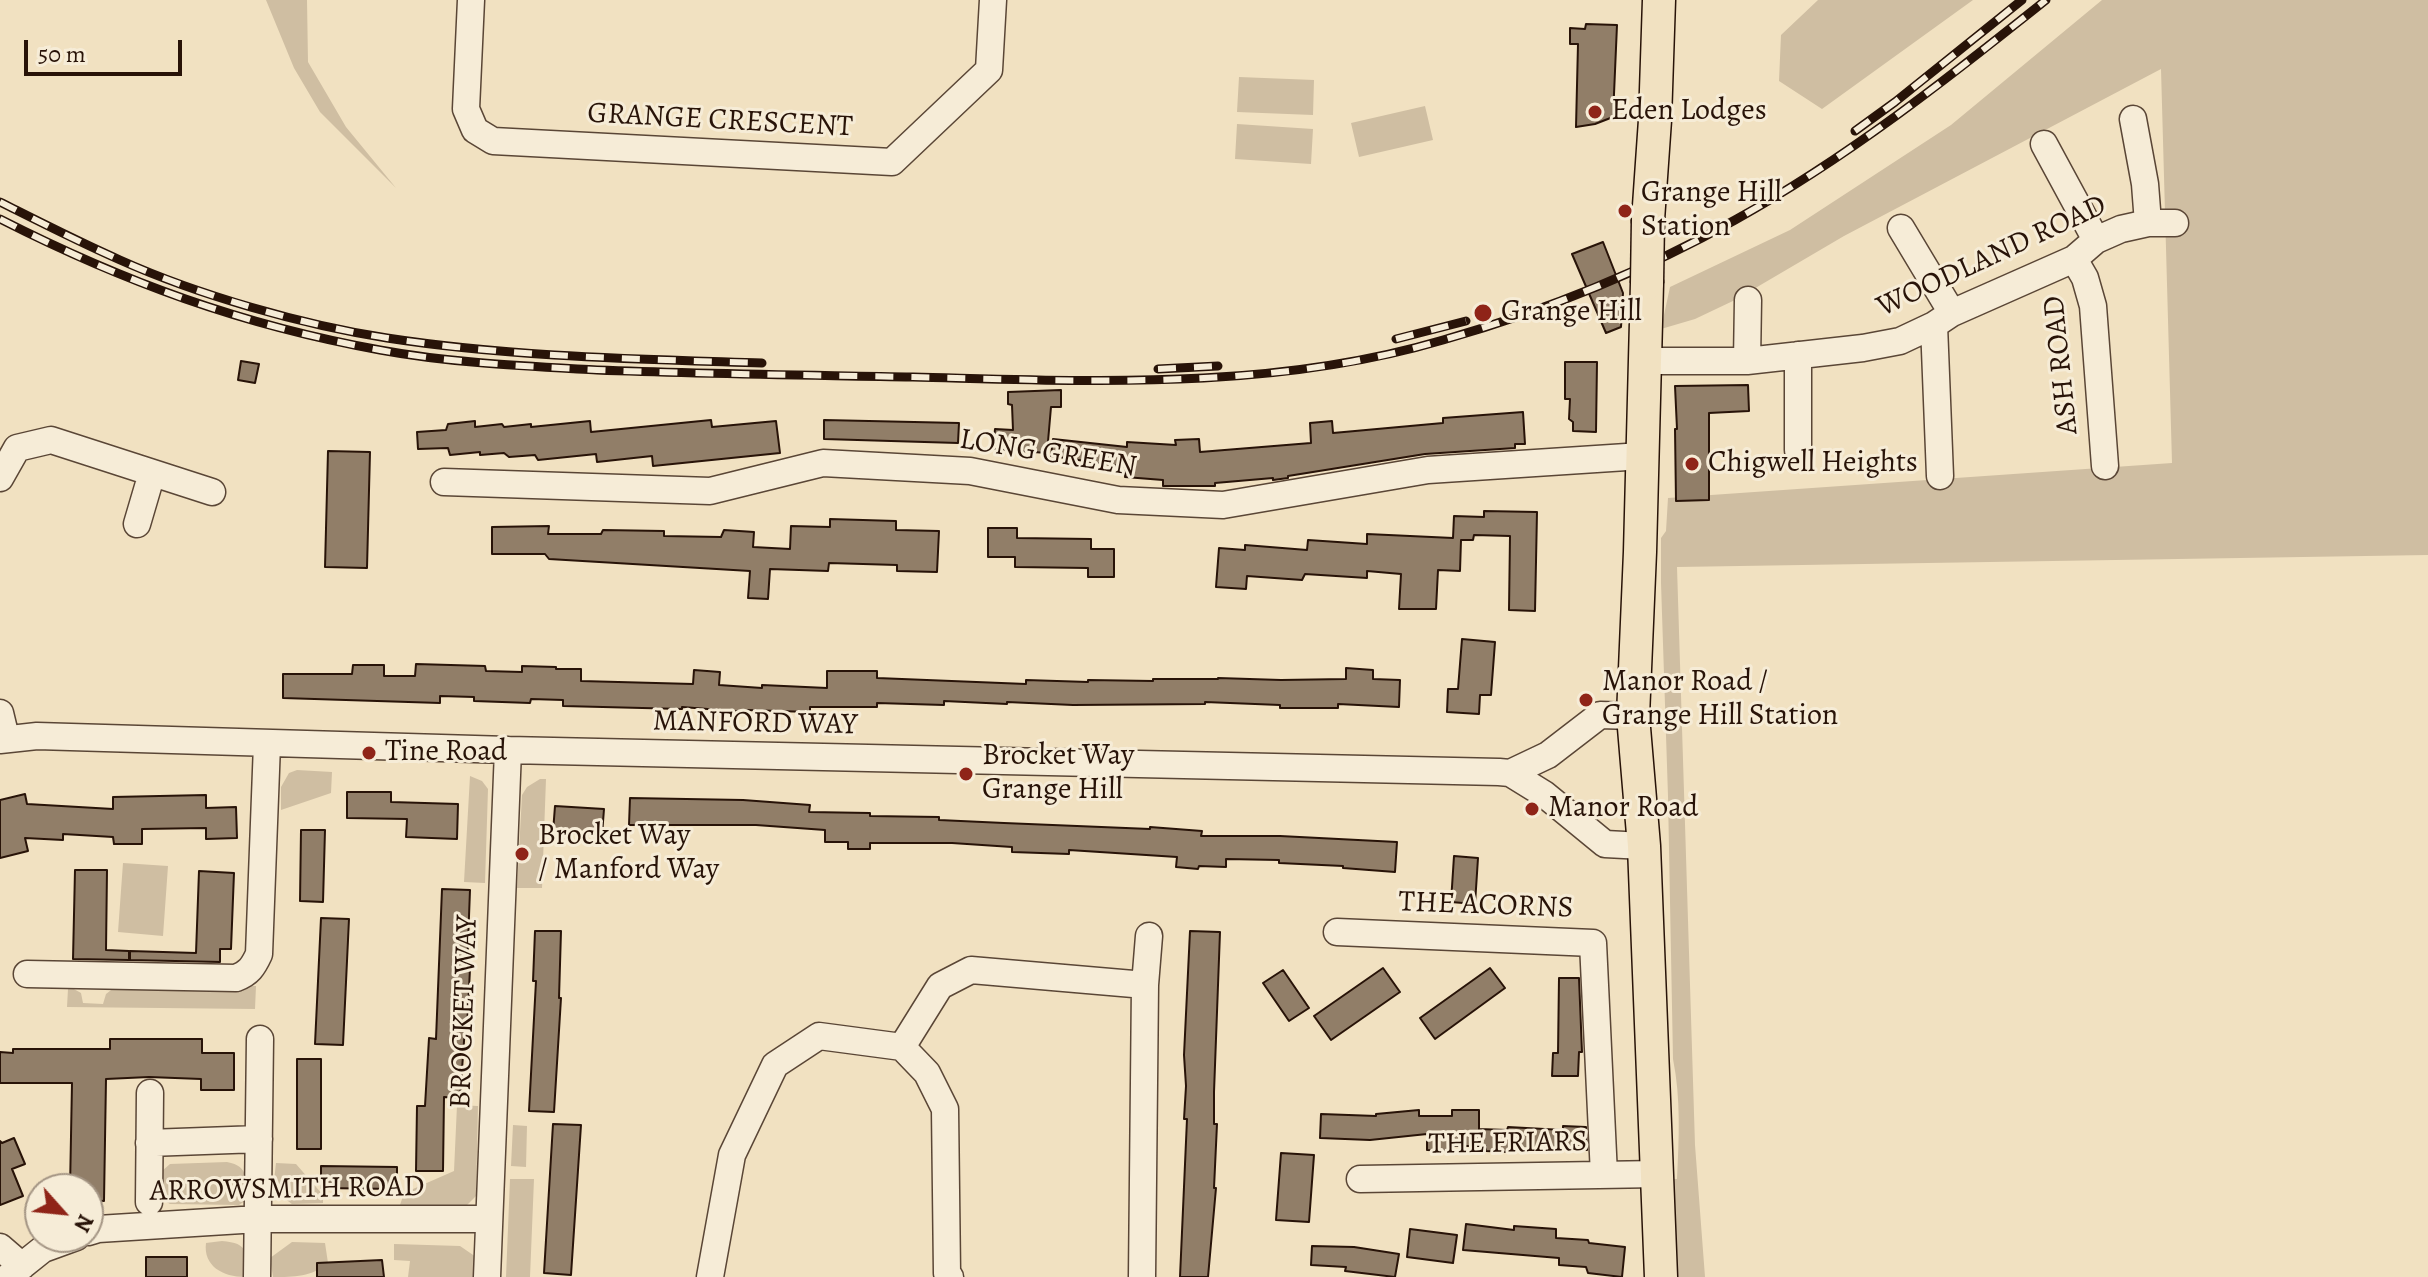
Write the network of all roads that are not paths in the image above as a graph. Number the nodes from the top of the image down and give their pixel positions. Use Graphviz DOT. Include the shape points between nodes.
graph roads {
  1 [pos="471,0"];
  2 [pos="993,0"];
  3 [pos="1659,0"];
  4 [pos="2133,119"];
  5 [pos="2044,144"];
  6 [pos="2148,223"];
  7 [pos="2175,223"];
  8 [pos="1901,228"];
  9 [pos="2096,240"];
  10 [pos="2074,259"];
  11 [pos="1748,300"];
  12 [pos="1943,319"];
  13 [pos="1798,355"];
  14 [pos="1645,361"];
  15 [pos="1747,361"];
  16 [pos="1798,450"];
  17 [pos="1642,456"];
  18 [pos="2105,466"];
  19 [pos="152,473"];
  20 [pos="1940,476"];
  21 [pos="0,478"];
  22 [pos="444,482"];
  23 [pos="212,492"];
  24 [pos="137,524"];
  25 [pos="1633,716"];
  26 [pos="2,730"];
  27 [pos="267,744"];
  28 [pos="508,750"];
  29 [pos="1510,773"];
  30 [pos="1644,846"];
  31 [pos="1337,932"];
  32 [pos="1149,936"];
  33 [pos="27,974"];
  34 [pos="1145,985"];
  35 [pos="260,1039"];
  36 [pos="902,1047"];
  37 [pos="150,1093"];
  38 [pos="259,1139"];
  39 [pos="149,1143"];
  40 [pos="1658,1174"];
  41 [pos="1604,1175"];
  42 [pos="1360,1179"];
  43 [pos="149,1202"];
  44 [pos="258,1219"];
  45 [pos="489,1219"];
  46 [pos="104,1229"];
  47 [pos="0,1247"];
  48 [pos="38,1253"];
  49 [pos="15,1272"];
  50 [pos="257,1277"];
  51 [pos="487,1277"];
  52 [pos="710,1277"];
  53 [pos="950,1277"];
  54 [pos="1142,1277"];
  55 [pos="1661,1277"];
  1 -- 2 [label="street, GRANGE CRESCENT" via="466,109 475,130 493,141 892,162 989,70"];
  3 -- 14 [label="main road, bridge"];
  4 -- 6 [label="street"];
  5 -- 9 [label="street"];
  6 -- 7 [label="street, WOODLAND ROAD"];
  6 -- 9 [label="street, WOODLAND ROAD"];
  8 -- 12 [label="street"];
  9 -- 10 [label="street, WOODLAND ROAD"];
  10 -- 12 [label="street, WOODLAND ROAD"];
  10 -- 18 [label="street, ASH ROAD" via="2093,306"];
  11 -- 15 [label="street"];
  12 -- 13 [label="street, WOODLAND ROAD" via="1900,341"];
  12 -- 20 [label="street"];
  13 -- 15 [label="street, WOODLAND ROAD"];
  13 -- 16 [label="street"];
  14 -- 15 [label="street, WOODLAND ROAD"];
  14 -- 17 [label="main road"];
  17 -- 22 [label="street, LONG GREEN" via="1428,470 1223,505 1118,500 970,471 823,463 710,491"];
  17 -- 25 [label="main road"];
  19 -- 21 [label="street" via="51,440 17,448"];
  19 -- 23 [label="street"];
  19 -- 24 [label="street"];
  25 -- 29 [label="street, MANFORD WAY" via="1600,715 1548,755"];
  25 -- 30 [label="main road"];
  26 -- 27 [label="street, MANFORD WAY" via="37,736"];
  27 -- 28 [label="street, MANFORD WAY"];
  27 -- 33 [label="street" via="259,954 246,974"];
  28 -- 29 [label="street, MANFORD WAY"];
  28 -- 45 [label="street, BROCKET WAY"];
  29 -- 30 [label="street" via="1605,844"];
  30 -- 40 [label="main road"];
  31 -- 41 [label="street, THE ACORNS" via="1593,943"];
  32 -- 34 [label="street"];
  34 -- 36 [label="street" via="971,970 940,986"];
  34 -- 54 [label="street"];
  35 -- 38 [label="street"];
  36 -- 52 [label="street" via="819,1036 775,1065 732,1155"];
  36 -- 53 [label="street" via="927,1073 945,1109"];
  37 -- 39 [label="street"];
  38 -- 39 [label="street"];
  38 -- 44 [label="street"];
  39 -- 43 [label="street"];
  40 -- 41 [label="street, THE FRIARS"];
  40 -- 55 [label="main road"];
  41 -- 42 [label="street, THE FRIARS"];
  44 -- 45 [label="street, ARROWSMITH ROAD"];
  44 -- 46 [label="street, ARROWSMITH ROAD"];
  44 -- 50 [label="street"];
  45 -- 51 [label="street, BROCKET WAY"];
  47 -- 49 [label="street"];
  48 -- 49 [label="street"];
}
